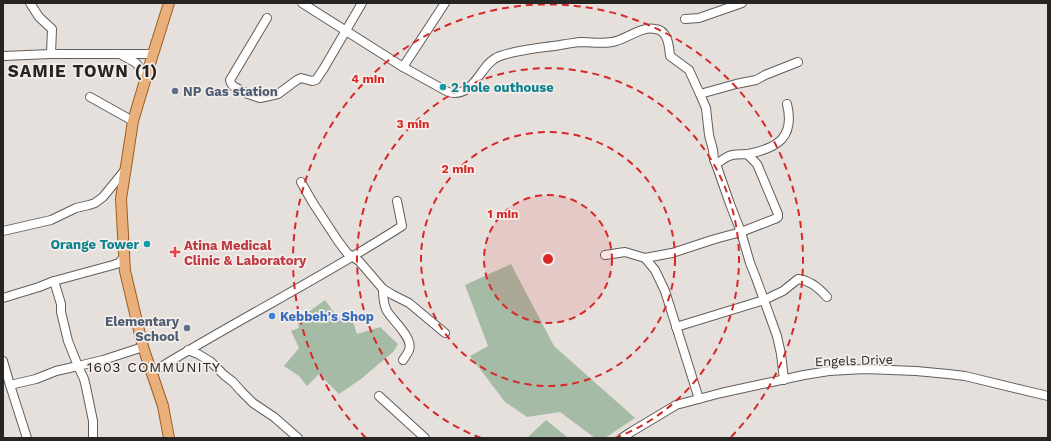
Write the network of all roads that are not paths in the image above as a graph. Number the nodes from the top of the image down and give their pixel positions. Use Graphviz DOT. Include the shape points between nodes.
graph roads {
  1 [pos="30,3"];
  2 [pos="169,3"];
  3 [pos="302,3"];
  4 [pos="362,3"];
  5 [pos="445,3"];
  6 [pos="742,3"];
  7 [pos="267,18"];
  8 [pos="685,19"];
  9 [pos="346,31"];
  10 [pos="51,54"];
  11 [pos="119,54"];
  12 [pos="153,54"];
  13 [pos="3,56"];
  14 [pos="798,62"];
  15 [pos="403,67"];
  16 [pos="146,76"];
  17 [pos="700,94"];
  18 [pos="90,97"];
  19 [pos="787,104"];
  20 [pos="133,121"];
  21 [pos="747,154"];
  22 [pos="716,164"];
  23 [pos="125,170"];
  24 [pos="301,182"];
  25 [pos="397,201"];
  26 [pos="3,231"];
  27 [pos="741,232"];
  28 [pos="605,255"];
  29 [pos="124,257"];
  30 [pos="354,257"];
  31 [pos="645,258"];
  32 [pos="54,281"];
  33 [pos="383,289"];
  34 [pos="827,297"];
  35 [pos="3,298"];
  36 [pos="764,300"];
  37 [pos="676,327"];
  38 [pos="445,333"];
  39 [pos="143,347"];
  40 [pos="188,350"];
  41 [pos="403,360"];
  42 [pos="3,361"];
  43 [pos="78,366"];
  44 [pos="151,373"];
  45 [pos="784,380"];
  46 [pos="10,385"];
  47 [pos="379,396"];
  48 [pos="1048,396"];
  49 [pos="699,399"];
  50 [pos="27,438"];
  51 [pos="93,438"];
  52 [pos="169,438"];
  53 [pos="298,438"];
  54 [pos="425,438"];
  55 [pos="622,438"];
  1 -- 10 [label="street" via="39,17 52,29"];
  2 -- 12 [label="main road"];
  3 -- 9 [label="street"];
  4 -- 9 [label="street"];
  5 -- 15 [label="street"];
  6 -- 8 [label="street" via="699,18"];
  7 -- 9 [label="street" via="230,80 233,86 260,98 278,94 302,78 316,80"];
  9 -- 15 [label="street"];
  10 -- 11 [label="street"];
  10 -- 13 [label="street"];
  11 -- 12 [label="street"];
  11 -- 16 [label="street" via="136,63"];
  12 -- 16 [label="main road"];
  14 -- 17 [label="street" via="756,80"];
  15 -- 17 [label="street" via="448,92 462,92 499,56 581,42 613,42 646,29 657,28 666,35 670,56 689,70"];
  16 -- 20 [label="main road"];
  17 -- 22 [label="street" via="706,108 708,135"];
  18 -- 20 [label="street"];
  19 -- 21 [label="street" via="789,127 783,139 767,149"];
  20 -- 23 [label="main road"];
  21 -- 22 [label="street" via="735,154"];
  21 -- 27 [label="street" via="757,164 778,217"];
  22 -- 27 [label="street"];
  23 -- 26 [label="street" via="96,203 76,208 51,220"];
  23 -- 29 [label="main road" via="121,199"];
  24 -- 30 [label="street" via="338,242"];
  25 -- 30 [label="street" via="402,226"];
  27 -- 31 [label="street" via="672,253"];
  27 -- 36 [label="street"];
  28 -- 31 [label="street" via="625,252"];
  29 -- 32 [label="street" via="113,265"];
  29 -- 39 [label="main road"];
  30 -- 33 [label="street"];
  30 -- 40 [label="street"];
  31 -- 37 [label="street" via="655,270 665,291"];
  32 -- 35 [label="street"];
  32 -- 43 [label="street" via="68,341"];
  33 -- 38 [label="street" via="409,303"];
  33 -- 41 [label="street" via="386,309 410,344 410,349"];
  34 -- 36 [label="street" via="816,286 798,279 783,291"];
  36 -- 37 [label="street"];
  36 -- 45 [label="street" via="777,336"];
  37 -- 49 [label="street"];
  39 -- 43 [label="street"];
  39 -- 44 [label="main road"];
  40 -- 44 [label="street"];
  40 -- 53 [label="street" via="211,362 253,403"];
  42 -- 46 [label="street"];
  43 -- 46 [label="street"];
  43 -- 51 [label="street" via="86,387 93,421"];
  44 -- 52 [label="main road" via="163,406"];
  45 -- 48 [label="street, Engels Drive" via="829,371 916,371 965,376"];
  45 -- 49 [label="street, Engels Drive"];
  46 -- 50 [label="street"];
  47 -- 54 [label="street"];
  49 -- 55 [label="street, Engels Drive" via="676,405"];
}
